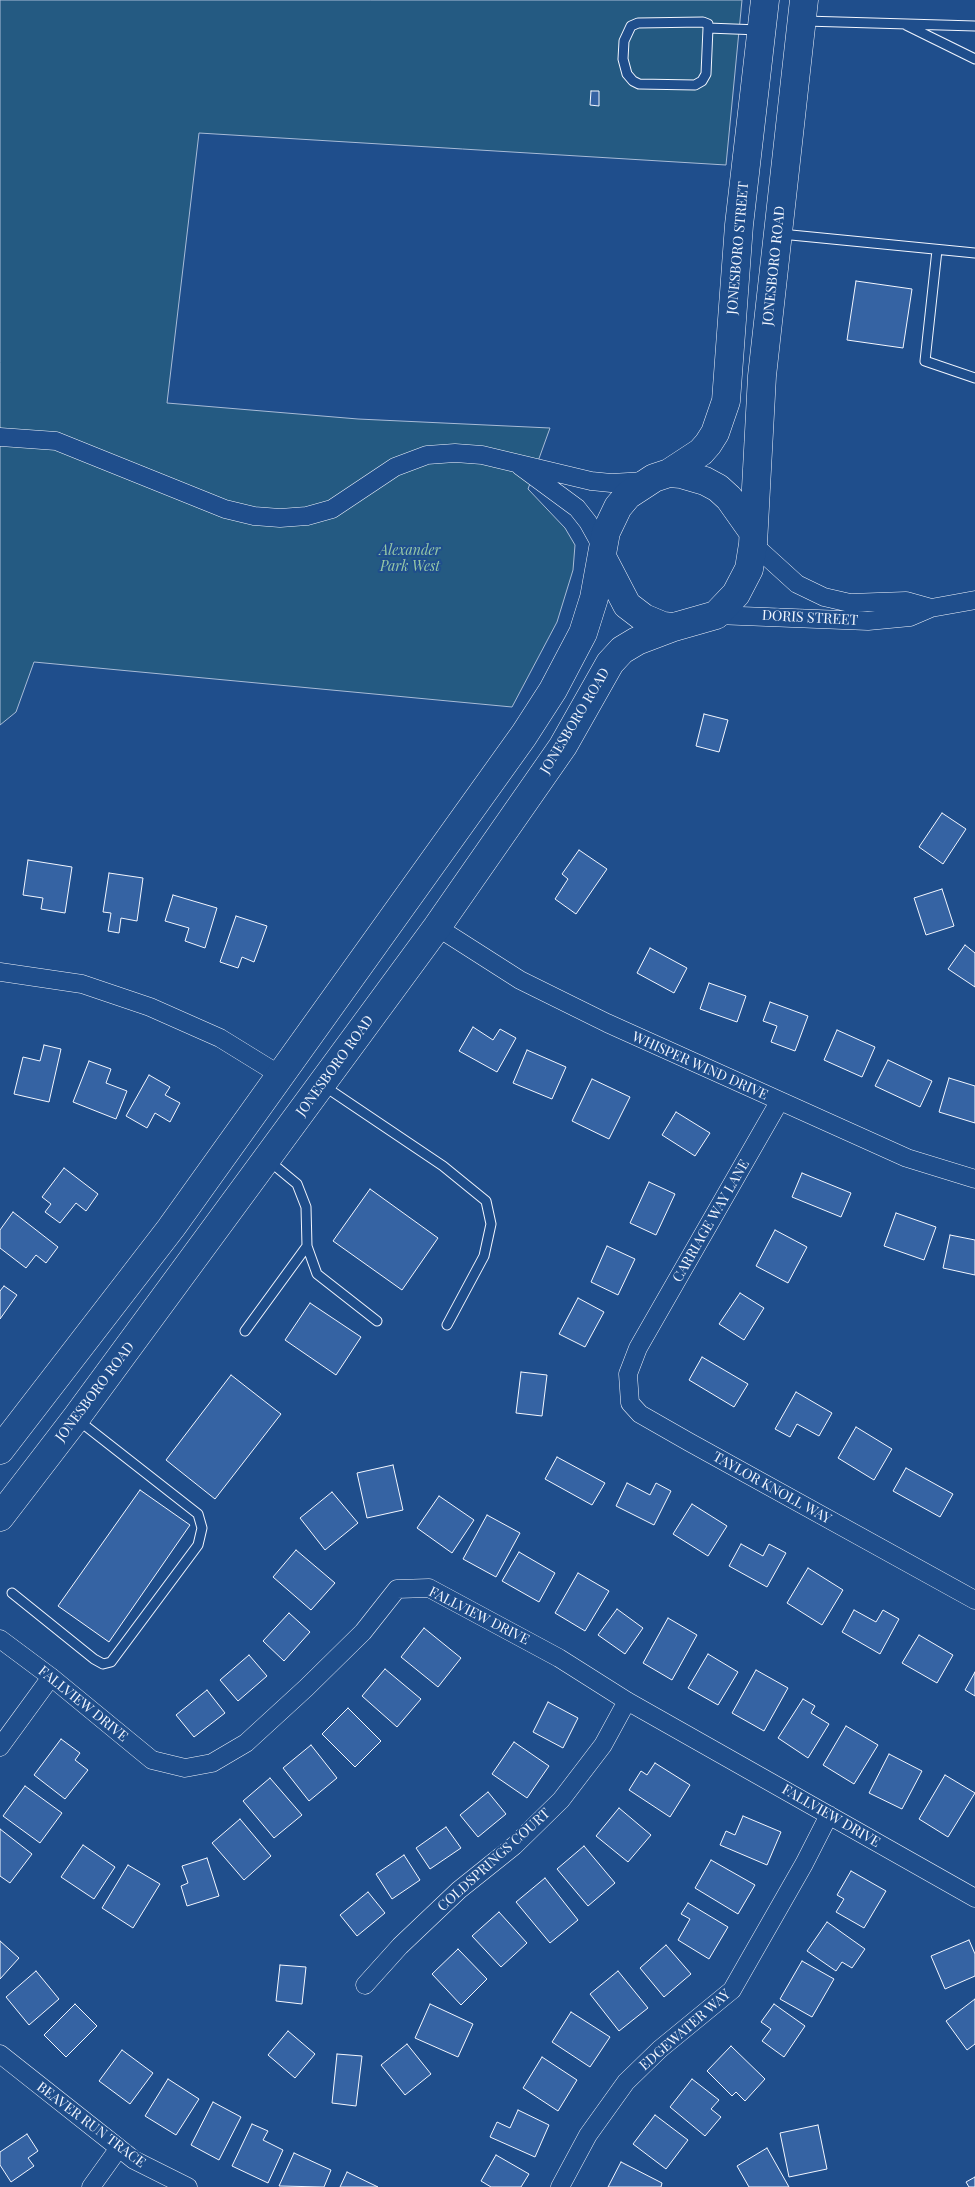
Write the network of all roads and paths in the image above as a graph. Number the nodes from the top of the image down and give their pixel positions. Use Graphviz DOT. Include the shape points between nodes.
graph roads {
  1 [pos="765,0"];
  2 [pos="804,10"];
  3 [pos="904,24"];
  4 [pos="975,26"];
  5 [pos="708,28"];
  6 [pos="762,30"];
  7 [pos="975,59"];
  8 [pos="778,233"];
  9 [pos="937,250"];
  10 [pos="975,253"];
  11 [pos="975,378"];
  12 [pos="0,437"];
  13 [pos="520,466"];
  14 [pos="658,477"];
  15 [pos="753,538"];
  16 [pos="602,553"];
  17 [pos="975,600"];
  18 [pos="931,608"];
  19 [pos="716,615"];
  20 [pos="674,627"];
  21 [pos="437,927"];
  22 [pos="0,972"];
  23 [pos="280,1076"];
  24 [pos="322,1085"];
  25 [pos="779,1102"];
  26 [pos="267,1159"];
  27 [pos="975,1179"];
  28 [pos="307,1246"];
  29 [pos="377,1321"];
  30 [pos="447,1325"];
  31 [pos="245,1331"];
  32 [pos="643,1340"];
  33 [pos="76,1418"];
  34 [pos="0,1450"];
  35 [pos="0,1517"];
  36 [pos="12,1593"];
  37 [pos="975,1600"];
  38 [pos="0,1639"];
  39 [pos="51,1677"];
  40 [pos="627,1701"];
  41 [pos="0,1747"];
  42 [pos="829,1814"];
  43 [pos="975,1898"];
  44 [pos="365,1985"];
  45 [pos="0,2054"];
  46 [pos="119,2148"];
  47 [pos="91,2187"];
  48 [pos="188,2187"];
  49 [pos="560,2187"];
  1 -- 6 [label="main road, JONESBORO STREET"];
  2 -- 3 [label="lane"];
  2 -- 8 [label="main road, JONESBORO ROAD"];
  3 -- 4 [label="lane"];
  3 -- 7 [label="lane"];
  5 -- 5 [label="lane" via="706,74 695,85 639,84 627,74 623,59 624,41 631,26 638,23 703,22 708,24"];
  5 -- 6 [label="lane"];
  6 -- 14 [label="main road, JONESBORO STREET" via="738,234 726,401 719,425 701,452"];
  8 -- 9 [label="lane"];
  8 -- 15 [label="main road, JONESBORO ROAD" via="762,376"];
  9 -- 10 [label="lane"];
  9 -- 11 [label="lane" via="924,361"];
  12 -- 13 [label="street" via="56,440 225,509 280,518 307,516 332,509 395,467 427,456 482,455"];
  13 -- 14 [label="street" via="610,483"];
  13 -- 16 [label="street" via="577,508 588,522"];
  14 -- 15 [label="main road" via="693,476 718,488 729,498"];
  14 -- 16 [label="main road" via="628,495 618,507 608,526"];
  15 -- 18 [label="street, DORIS STREET" via="791,579 824,597 850,603 906,601"];
  15 -- 19 [label="main road" via="749,569 743,582"];
  16 -- 20 [label="main road" via="627,605 644,618"];
  16 -- 23 [label="main road" via="594,598 583,633 553,690"];
  17 -- 18 [label="street, DORIS STREET"];
  18 -- 19 [label="street, DORIS STREET" via="910,617 868,621"];
  19 -- 20 [label="main road"];
  20 -- 21 [label="main road, JONESBORO ROAD" via="637,641 610,663 563,746"];
  21 -- 24 [label="main road, JONESBORO ROAD"];
  21 -- 25 [label="street, WHISPER WIND DRIVE" via="520,980 607,1024"];
  22 -- 23 [label="street" via="82,984 150,1007 220,1038"];
  23 -- 34 [label="main road" via="170,1228"];
  24 -- 26 [label="main road, JONESBORO ROAD"];
  24 -- 30 [label="lane" via="443,1166 486,1201 491,1224 484,1256"];
  25 -- 27 [label="street, WHISPER WIND DRIVE" via="907,1158"];
  25 -- 32 [label="street, CARRIAGE WAY LANE"];
  26 -- 28 [label="lane" via="297,1184 306,1207"];
  26 -- 33 [label="main road, JONESBORO ROAD"];
  28 -- 29 [label="lane" via="317,1274"];
  28 -- 31 [label="lane"];
  32 -- 37 [label="street, TAYLOR KNOLL WAY" via="628,1374 630,1403 640,1414"];
  33 -- 35 [label="main road, JONESBORO ROAD"];
  33 -- 36 [label="lane" via="198,1514 202,1528 198,1546 111,1662 103,1664 94,1660"];
  38 -- 39 [label="street, FALLVIEW DRIVE"];
  39 -- 40 [label="street, FALLVIEW DRIVE" via="152,1760 184,1768 212,1763 246,1743 306,1688 363,1632 397,1589 429,1588 560,1658"];
  39 -- 41 [label="street"];
  40 -- 42 [label="street, FALLVIEW DRIVE"];
  40 -- 44 [label="street, COLDSPRINGS COURT" via="603,1745 562,1800 514,1846 459,1890 400,1946"];
  42 -- 43 [label="street, FALLVIEW DRIVE"];
  42 -- 49 [label="street, EDGEWATER WAY" via="732,1990 660,2049 626,2082 588,2135"];
  45 -- 46 [label="street, BEAVER RUN TRACE"];
  46 -- 47 [label="street"];
  46 -- 48 [label="street, BEAVER RUN TRACE" via="134,2160"];
}
